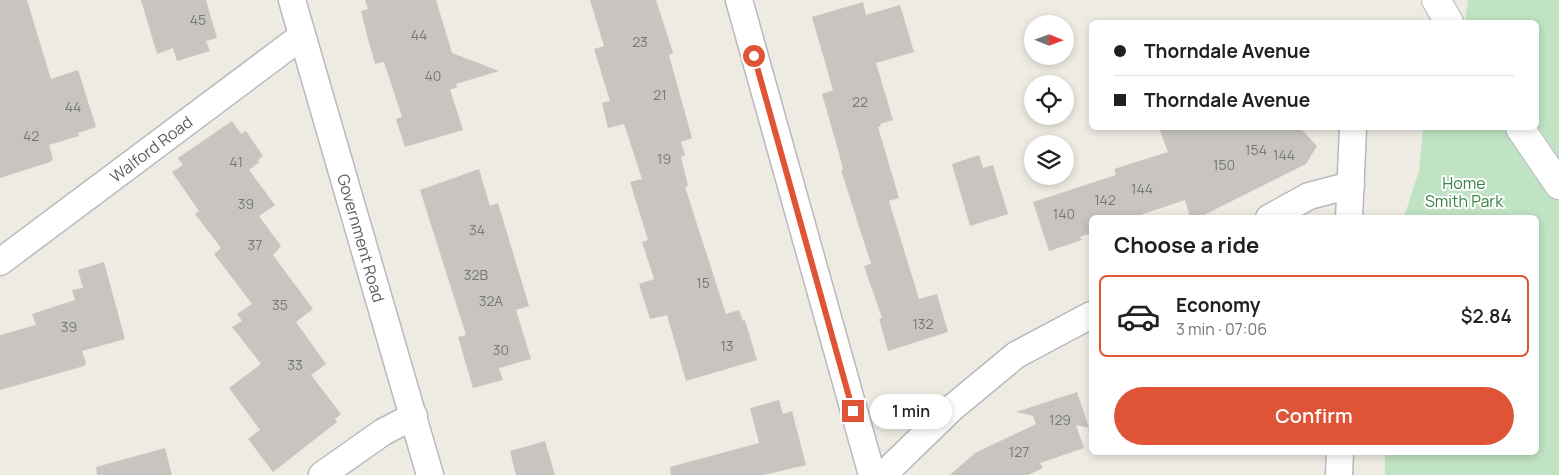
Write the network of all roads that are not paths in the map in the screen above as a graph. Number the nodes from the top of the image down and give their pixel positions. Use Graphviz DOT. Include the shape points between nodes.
graph roads {
  1 [pos="292,0"];
  2 [pos="739,0"];
  3 [pos="302,36"];
  4 [pos="1353,130"];
  5 [pos="1521,130"];
  6 [pos="1351,185"];
  7 [pos="1559,185"];
  8 [pos="1274,215"];
  9 [pos="1349,215"];
  10 [pos="0,262"];
  11 [pos="1089,315"];
  12 [pos="414,416"];
  13 [pos="1340,455"];
  14 [pos="322,475"];
  15 [pos="430,475"];
  16 [pos="872,475"];
  17 [pos="883,475"];
  18 [pos="1339,475"];
  1 -- 3 [label="street, Government Road"];
  2 -- 16 [label="street"];
  3 -- 10 [label="street, Walford Road"];
  3 -- 12 [label="street, Government Road"];
  4 -- 6 [label="street"];
  5 -- 7 [label="main road"];
  6 -- 8 [label="street" via="1309,196"];
  6 -- 9 [label="street"];
  11 -- 17 [label="street" via="1016,355 952,408"];
  12 -- 14 [label="street" via="383,432"];
  12 -- 15 [label="street, Government Road"];
  13 -- 18 [label="street"];
}
